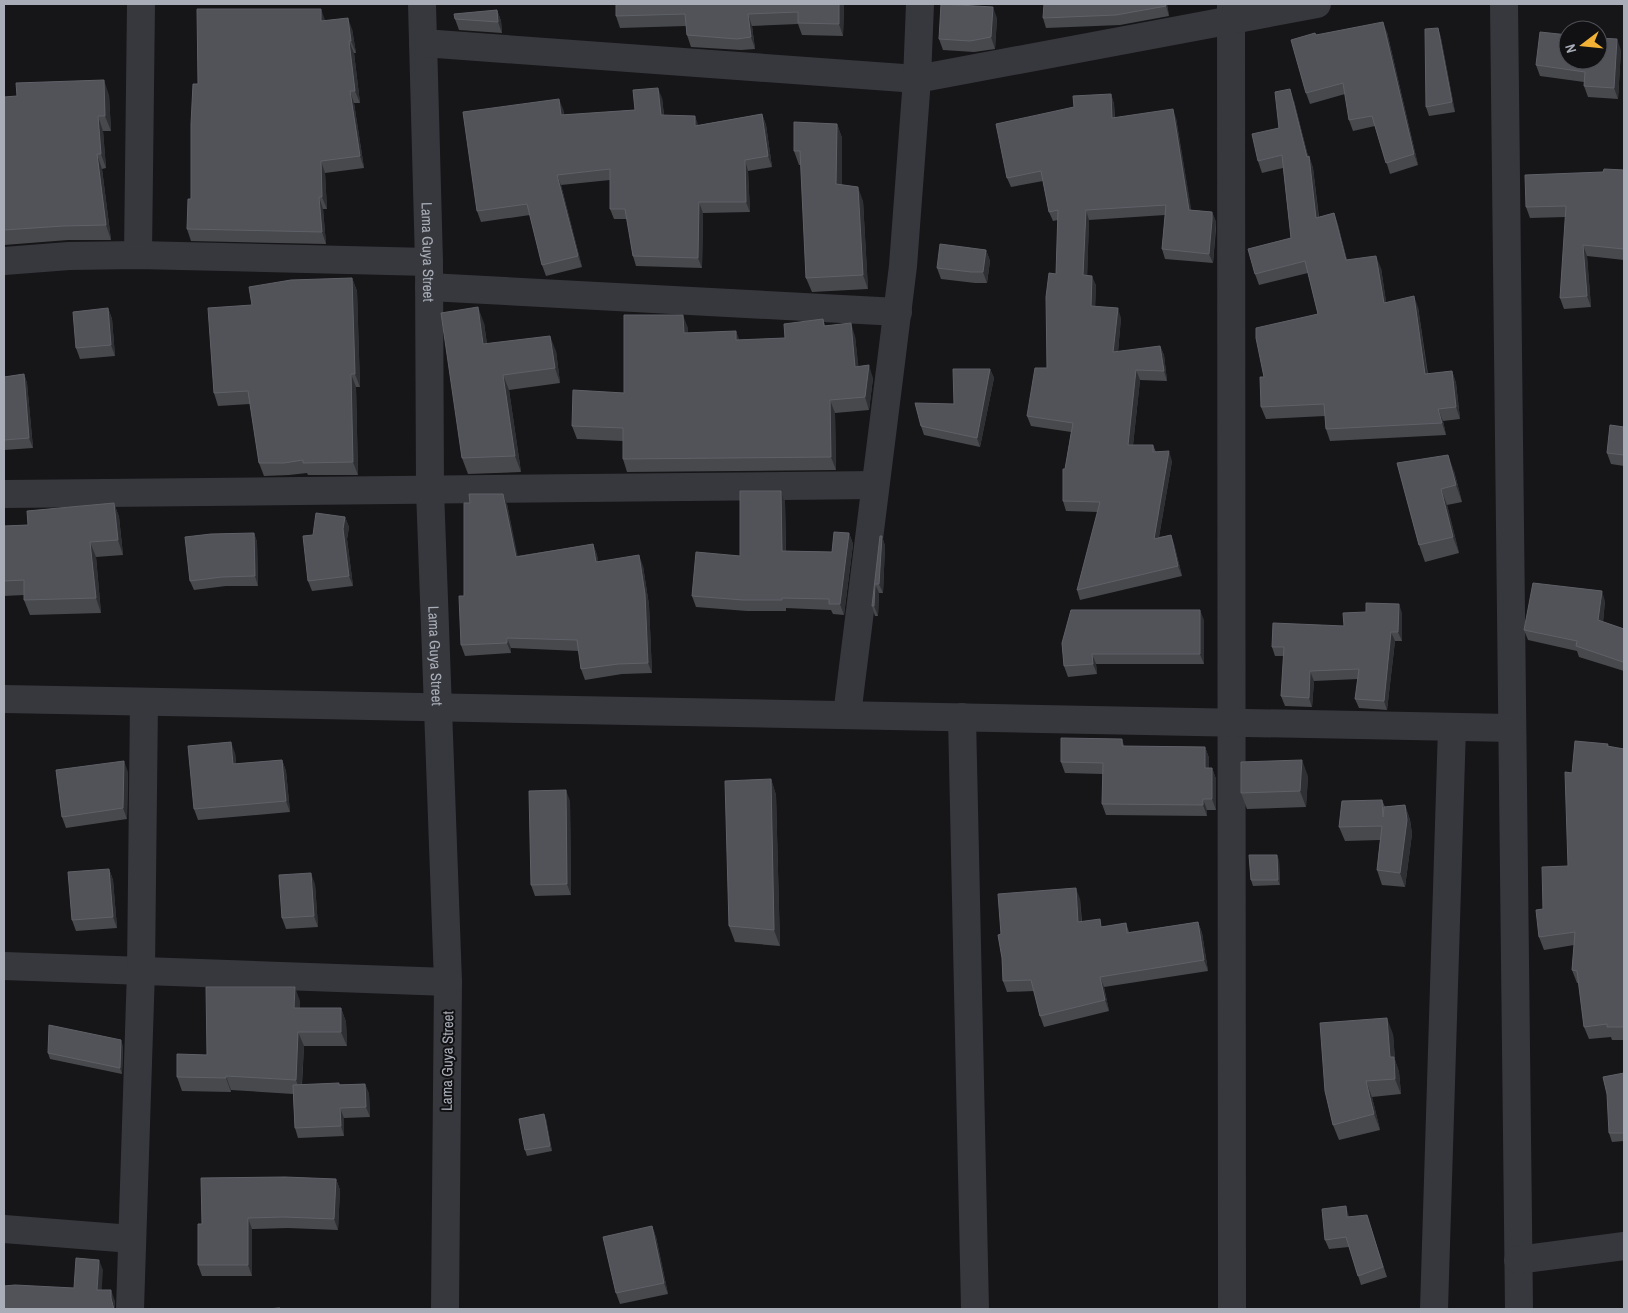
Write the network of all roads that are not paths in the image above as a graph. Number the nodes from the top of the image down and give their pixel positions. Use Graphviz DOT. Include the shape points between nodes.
graph roads {
  1 [pos="140,4"];
  2 [pos="422,4"];
  3 [pos="920,4"];
  4 [pos="1317,4"];
  5 [pos="1504,4"];
  6 [pos="1231,12"];
  7 [pos="423,43"];
  8 [pos="917,79"];
  9 [pos="138,255"];
  10 [pos="4,261"];
  11 [pos="429,274"];
  12 [pos="898,312"];
  13 [pos="876,485"];
  14 [pos="430,490"];
  15 [pos="4,494"];
  16 [pos="4,699"];
  17 [pos="144,702"];
  18 [pos="438,708"];
  19 [pos="847,715"];
  20 [pos="962,718"];
  21 [pos="1231,722"];
  22 [pos="1452,726"];
  23 [pos="1512,728"];
  24 [pos="4,966"];
  25 [pos="141,970"];
  26 [pos="448,982"];
  27 [pos="4,1229"];
  28 [pos="132,1239"];
  29 [pos="1624,1246"];
  30 [pos="1518,1260"];
  31 [pos="130,1309"];
  32 [pos="445,1309"];
  33 [pos="974,1309"];
  34 [pos="1232,1309"];
  35 [pos="1434,1309"];
  36 [pos="1519,1309"];
  1 -- 9 [label="street"];
  2 -- 7 [label="street, Lama Guya Street"];
  3 -- 8 [label="street"];
  4 -- 6 [label="street"];
  5 -- 23 [label="street"];
  6 -- 8 [label="street"];
  6 -- 21 [label="street"];
  7 -- 8 [label="street"];
  7 -- 11 [label="street, Lama Guya Street"];
  8 -- 12 [label="street"];
  9 -- 10 [label="street"];
  9 -- 11 [label="street"];
  11 -- 12 [label="street"];
  11 -- 14 [label="street, Lama Guya Street"];
  12 -- 13 [label="street"];
  13 -- 14 [label="street"];
  13 -- 19 [label="street"];
  14 -- 15 [label="street"];
  14 -- 18 [label="street, Lama Guya Street"];
  16 -- 17 [label="street"];
  17 -- 18 [label="street"];
  17 -- 25 [label="street"];
  18 -- 19 [label="street"];
  18 -- 26 [label="street, Lama Guya Street"];
  19 -- 20 [label="street"];
  20 -- 21 [label="street"];
  20 -- 33 [label="street"];
  21 -- 22 [label="street"];
  21 -- 34 [label="street"];
  22 -- 23 [label="street"];
  22 -- 35 [label="street"];
  23 -- 30 [label="street"];
  24 -- 25 [label="street"];
  25 -- 26 [label="street"];
  25 -- 28 [label="street"];
  26 -- 32 [label="street, Lama Guya Street"];
  27 -- 28 [label="street"];
  28 -- 31 [label="street"];
  29 -- 30 [label="street"];
  30 -- 36 [label="street"];
}
